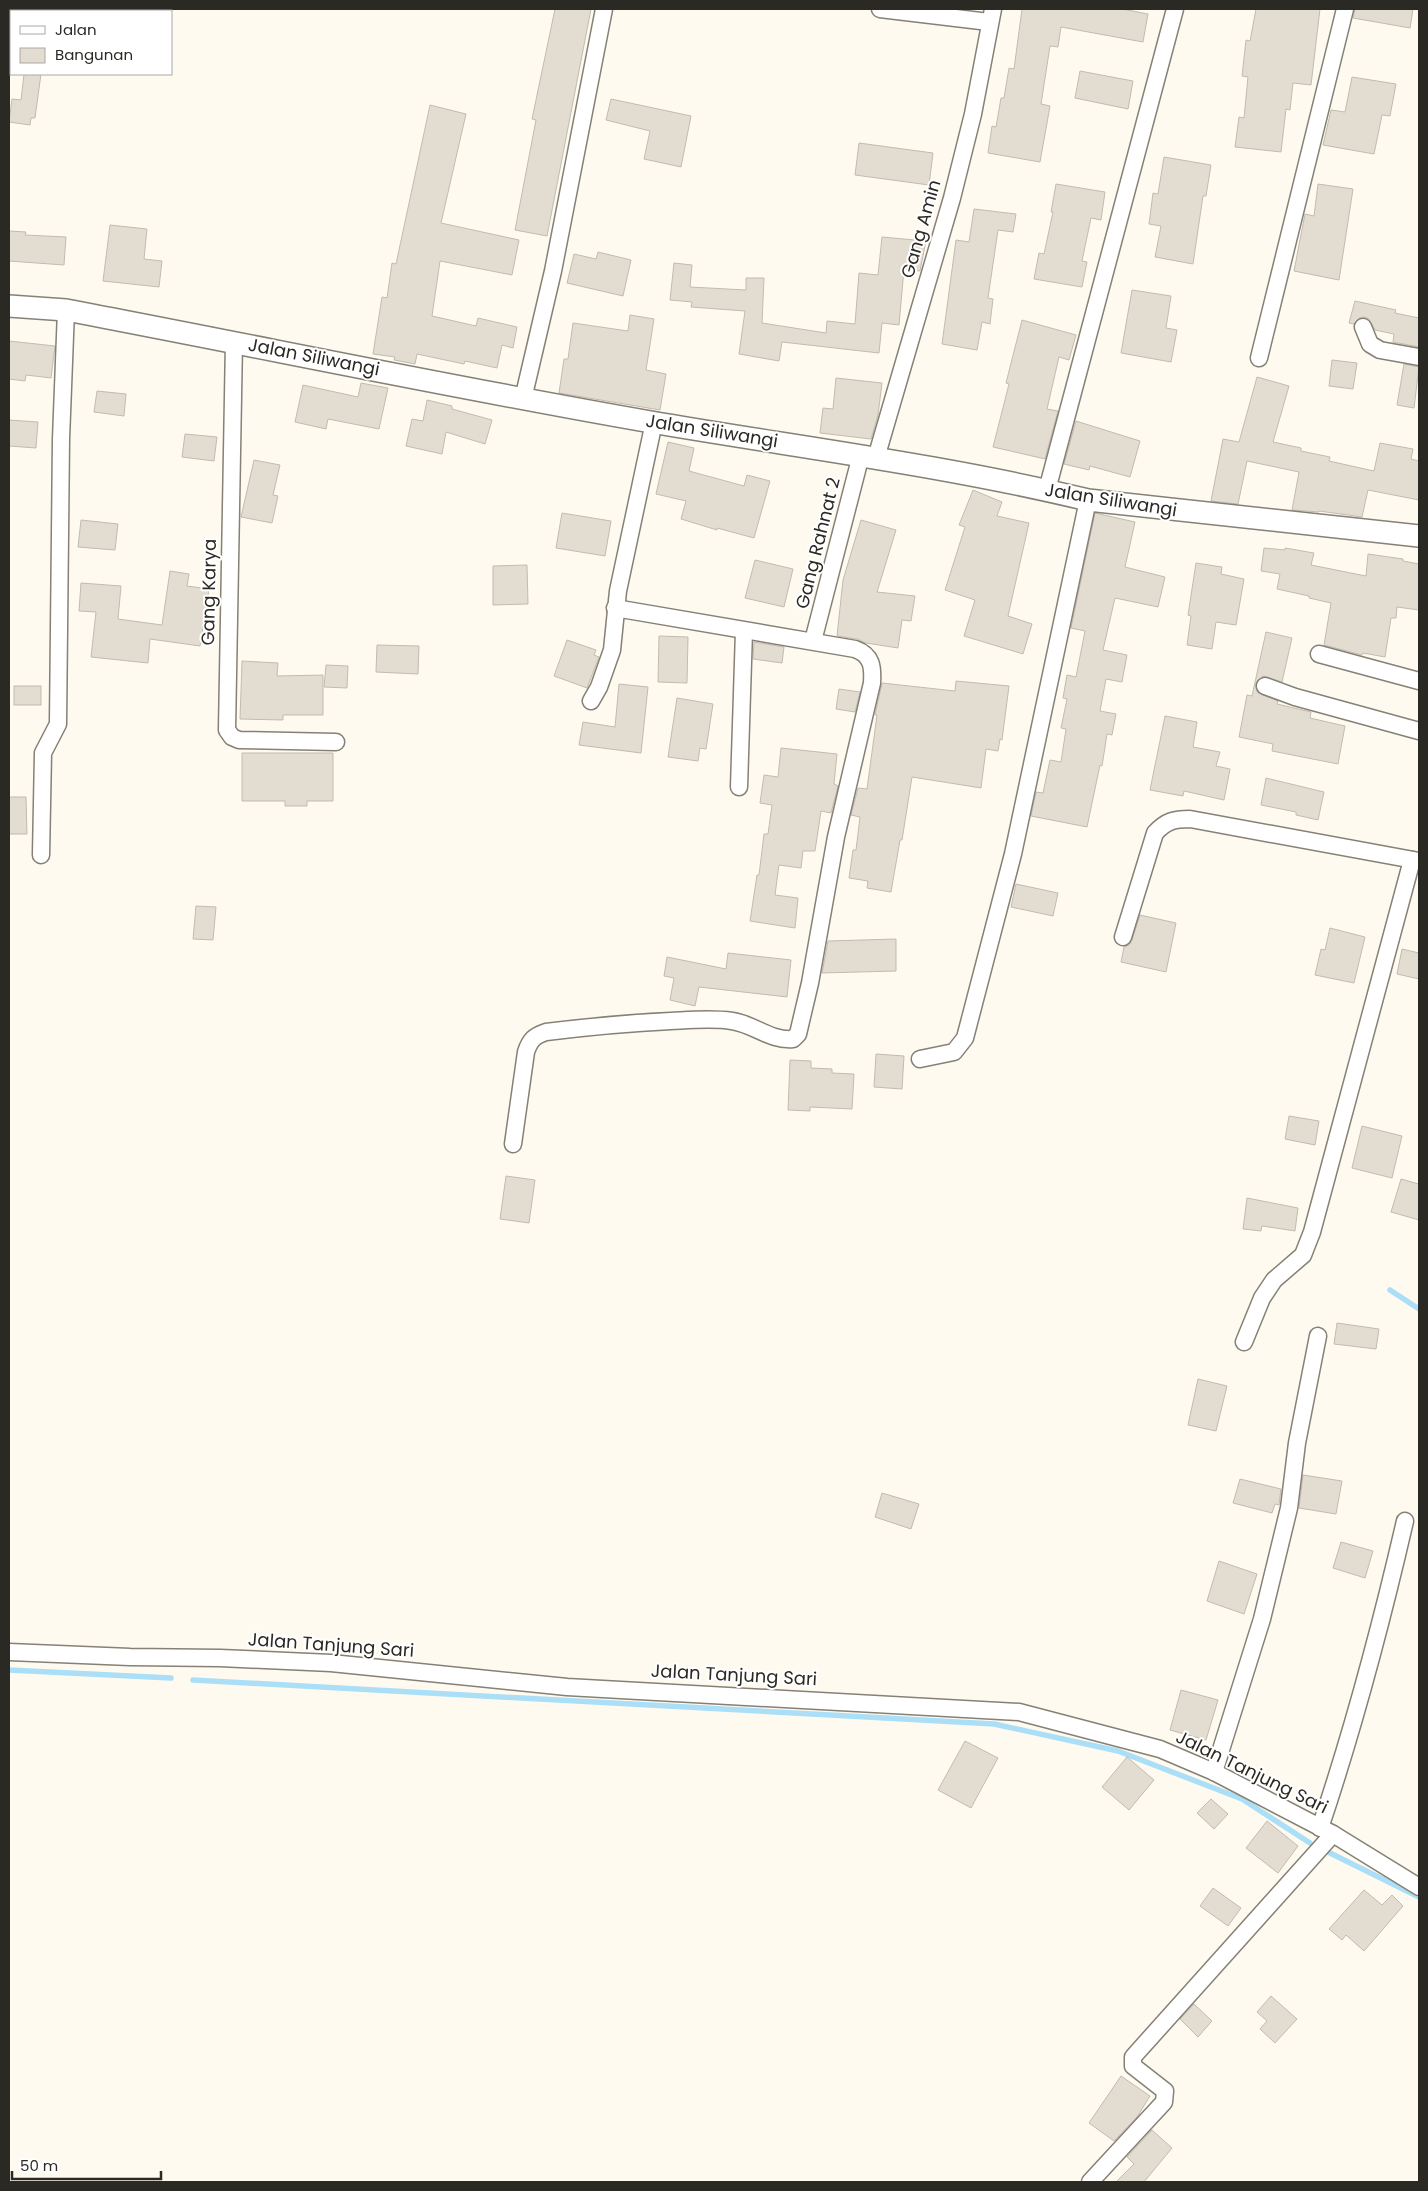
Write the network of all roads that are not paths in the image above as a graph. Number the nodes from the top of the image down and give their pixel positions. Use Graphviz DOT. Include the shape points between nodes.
graph roads {
  1 [pos="604,9"];
  2 [pos="880,9"];
  3 [pos="1175,9"];
  4 [pos="1345,9"];
  5 [pos="991,15"];
  6 [pos="9,306"];
  7 [pos="66,310"];
  8 [pos="1363,327"];
  9 [pos="234,341"];
  10 [pos="1419,357"];
  11 [pos="1259,358"];
  12 [pos="522,399"];
  13 [pos="654,422"];
  14 [pos="869,457"];
  15 [pos="1047,490"];
  16 [pos="1088,500"];
  17 [pos="1419,536"];
  18 [pos="615,608"];
  19 [pos="744,631"];
  20 [pos="813,642"];
  21 [pos="1319,654"];
  22 [pos="1419,681"];
  23 [pos="1265,686"];
  24 [pos="591,701"];
  25 [pos="1419,731"];
  26 [pos="336,742"];
  27 [pos="739,787"];
  28 [pos="40,855"];
  29 [pos="1415,860"];
  30 [pos="1123,937"];
  31 [pos="920,1059"];
  32 [pos="513,1144"];
  33 [pos="1318,1336"];
  34 [pos="1244,1342"];
  35 [pos="1405,1521"];
  36 [pos="9,1652"];
  37 [pos="1214,1772"];
  38 [pos="1327,1831"];
  39 [pos="1419,1887"];
  40 [pos="1090,2182"];
  1 -- 12 [label="street" via="554,270"];
  2 -- 5 [label="street"];
  3 -- 15 [label="street"];
  4 -- 11 [label="street"];
  5 -- 14 [label="street, Gang Amin" via="973,114 952,198"];
  6 -- 7 [label="street, Jalan Siliwangi"];
  7 -- 9 [label="street, Jalan Siliwangi"];
  7 -- 28 [label="street" via="61,439 58,724 43,752"];
  8 -- 10 [label="street" via="1370,344 1380,350"];
  9 -- 12 [label="street, Jalan Siliwangi"];
  9 -- 26 [label="street, Gang Karya" via="227,730 239,740"];
  12 -- 13 [label="street, Jalan Siliwangi"];
  13 -- 14 [label="street, Jalan Siliwangi"];
  13 -- 18 [label="street"];
  14 -- 15 [label="street, Jalan Siliwangi"];
  14 -- 20 [label="street, Gang Rahnat 2"];
  15 -- 16 [label="street, Jalan Siliwangi"];
  16 -- 17 [label="street, Jalan Siliwangi"];
  16 -- 31 [label="street" via="1012,854 964,1038 954,1052"];
  18 -- 19 [label="street"];
  18 -- 24 [label="street" via="612,650"];
  19 -- 20 [label="street"];
  19 -- 27 [label="street"];
  20 -- 32 [label="street" via="865,652 870,660 872,683 836,837 798,1034 793,1039 773,1038 748,1025 704,1019 633,1022 540,1034 530,1041 526,1052"];
  21 -- 22 [label="street"];
  23 -- 25 [label="street"];
  29 -- 30 [label="street" via="1190,819 1174,819 1164,823 1155,833"];
  29 -- 34 [label="street" via="1312,1232 1303,1255 1274,1280 1262,1298"];
  33 -- 37 [label="street" via="1297,1444 1289,1508 1262,1619"];
  35 -- 38 [label="street"];
  36 -- 37 [label="street, Jalan Tanjung Sari" via="331,1663 567,1687 1019,1712 1160,1749"];
  37 -- 38 [label="street, Jalan Tanjung Sari"];
  38 -- 39 [label="street, Jalan Tanjung Sari"];
  38 -- 40 [label="street" via="1133,2057 1133,2066 1165,2091 1164,2102"];
}
